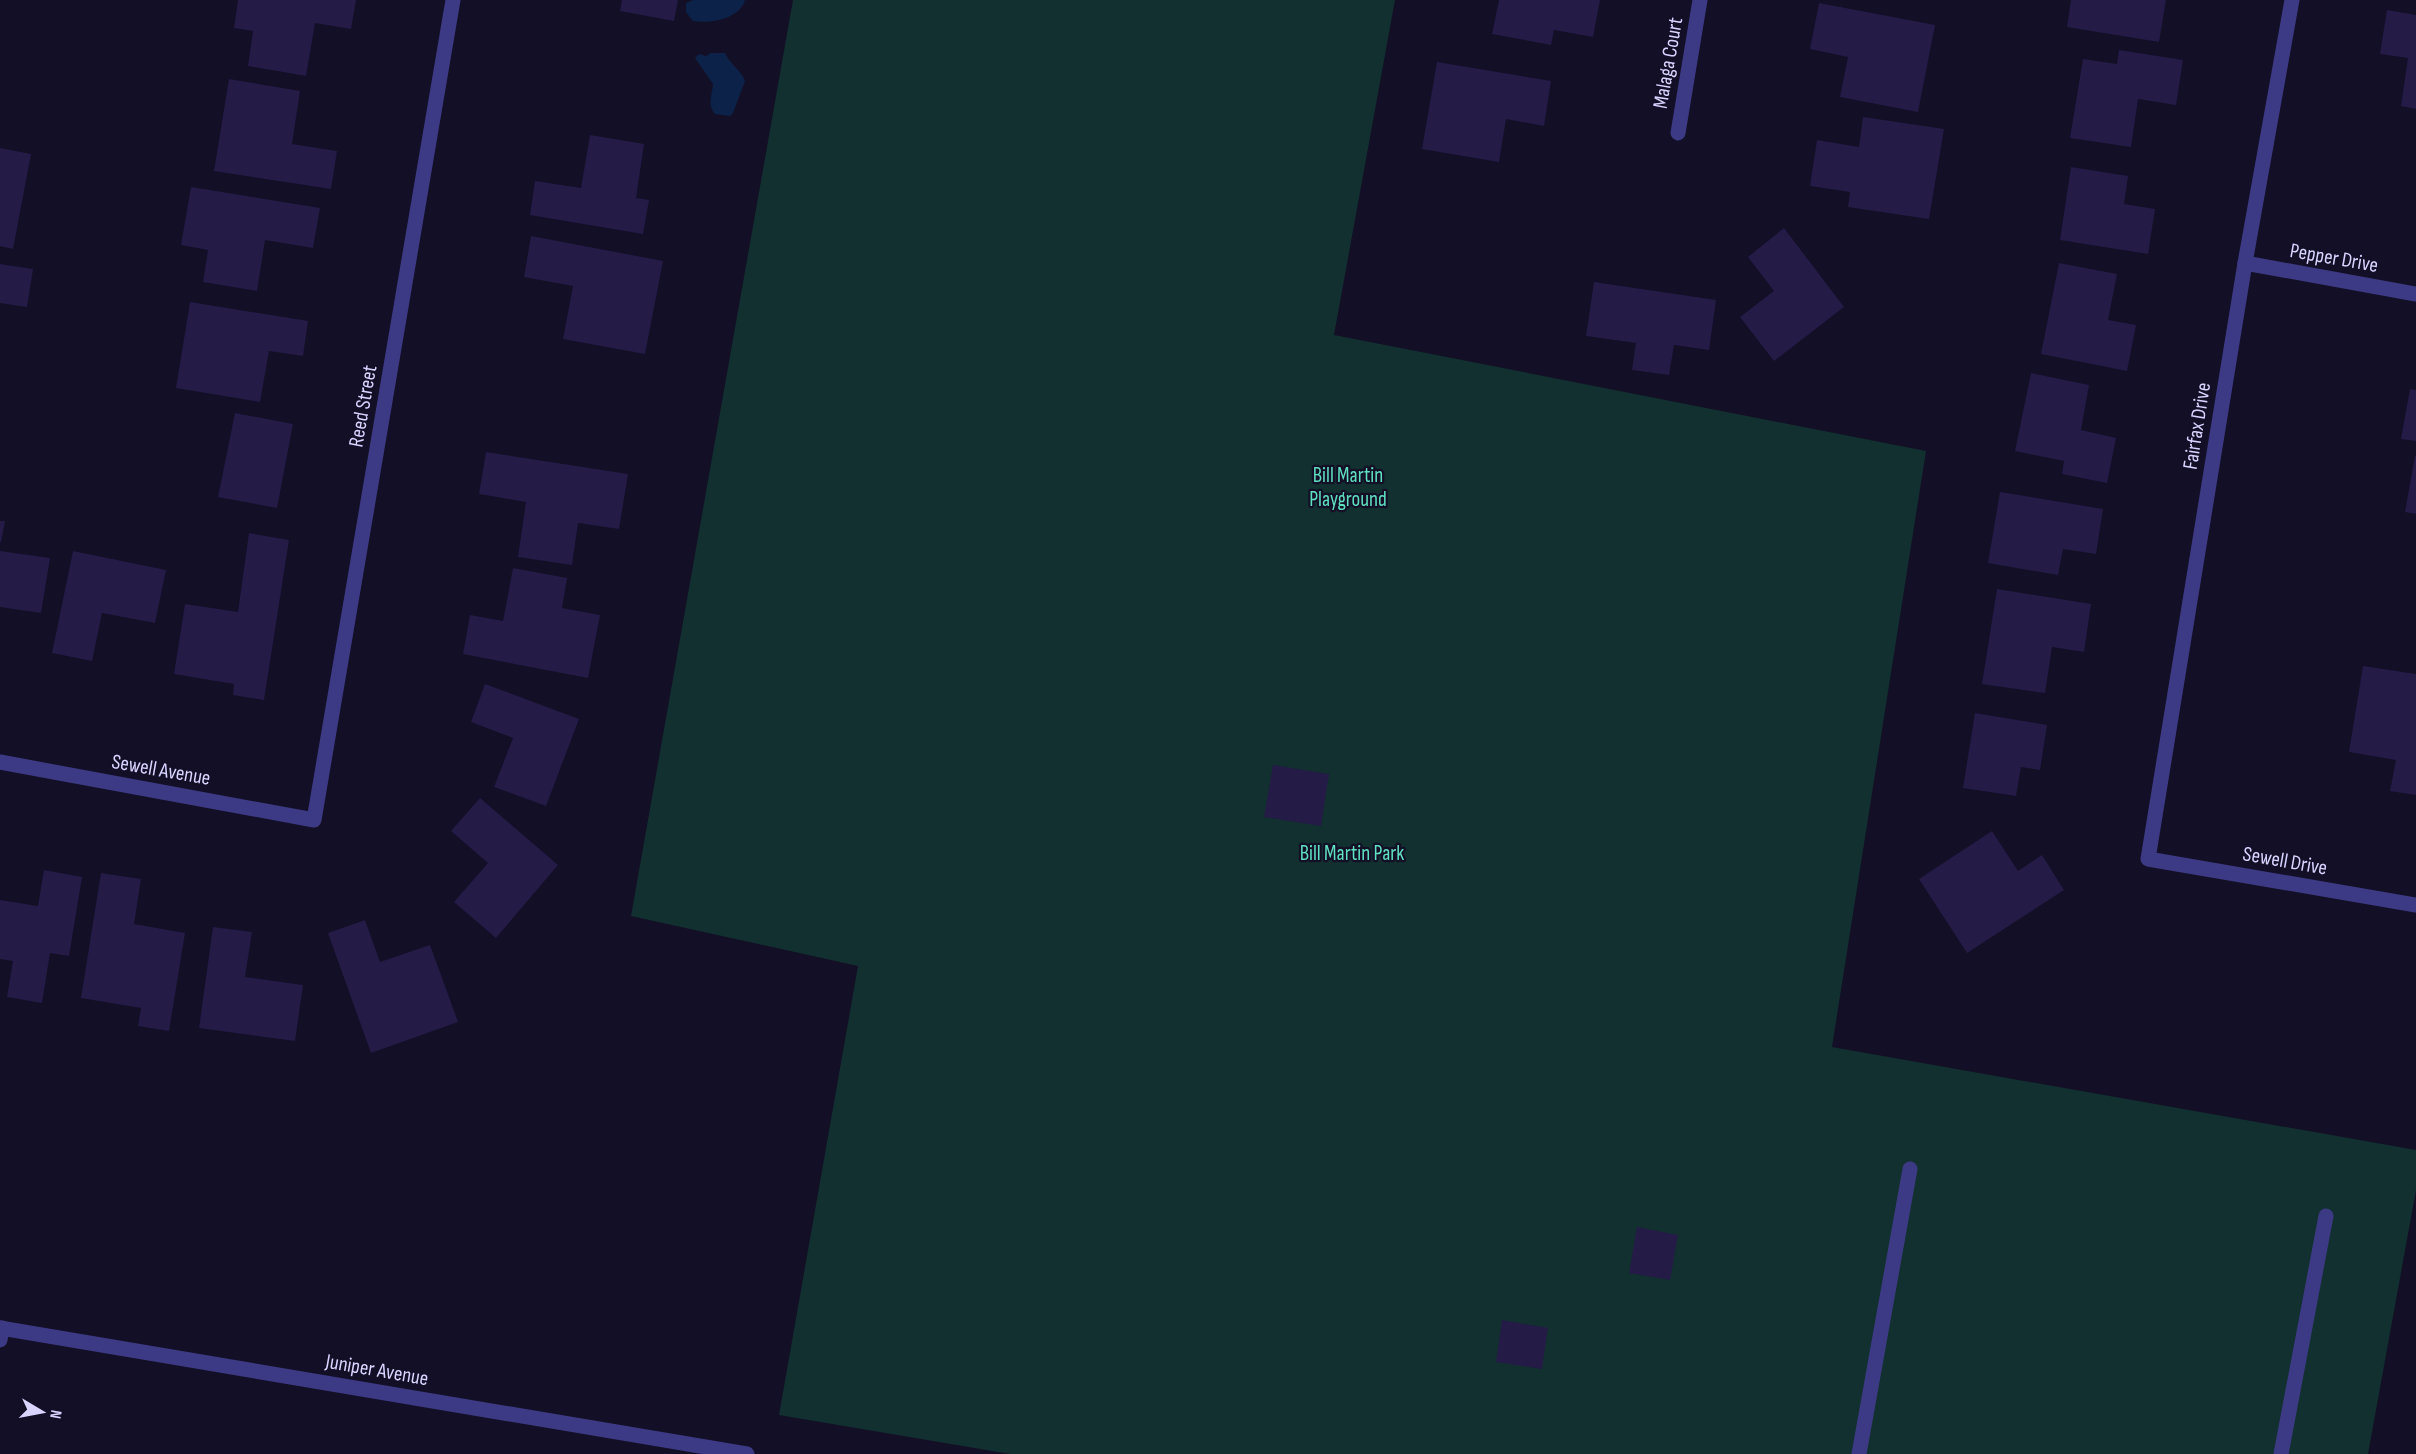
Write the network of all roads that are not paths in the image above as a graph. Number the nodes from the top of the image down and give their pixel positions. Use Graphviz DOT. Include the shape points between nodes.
graph roads {
  1 [pos="453,0"];
  2 [pos="1700,0"];
  3 [pos="2292,0"];
  4 [pos="1678,133"];
  5 [pos="2245,263"];
  6 [pos="2416,294"];
  7 [pos="0,762"];
  8 [pos="314,820"];
  9 [pos="2148,858"];
  10 [pos="2416,904"];
  11 [pos="1910,1169"];
  12 [pos="2326,1216"];
  13 [pos="1,1332"];
  14 [pos="747,1454"];
  15 [pos="1859,1454"];
  16 [pos="2281,1454"];
  1 -- 8 [label="street, Reed Street"];
  2 -- 4 [label="street, Malaga Court"];
  3 -- 5 [label="street, Fairfax Drive"];
  5 -- 6 [label="street, Pepper Drive"];
  5 -- 9 [label="street, Fairfax Drive"];
  7 -- 8 [label="street, Sewell Avenue"];
  9 -- 10 [label="street, Sewell Drive"];
  11 -- 15 [label="street"];
  12 -- 16 [label="street"];
  13 -- 14 [label="street, Juniper Avenue"];
}
